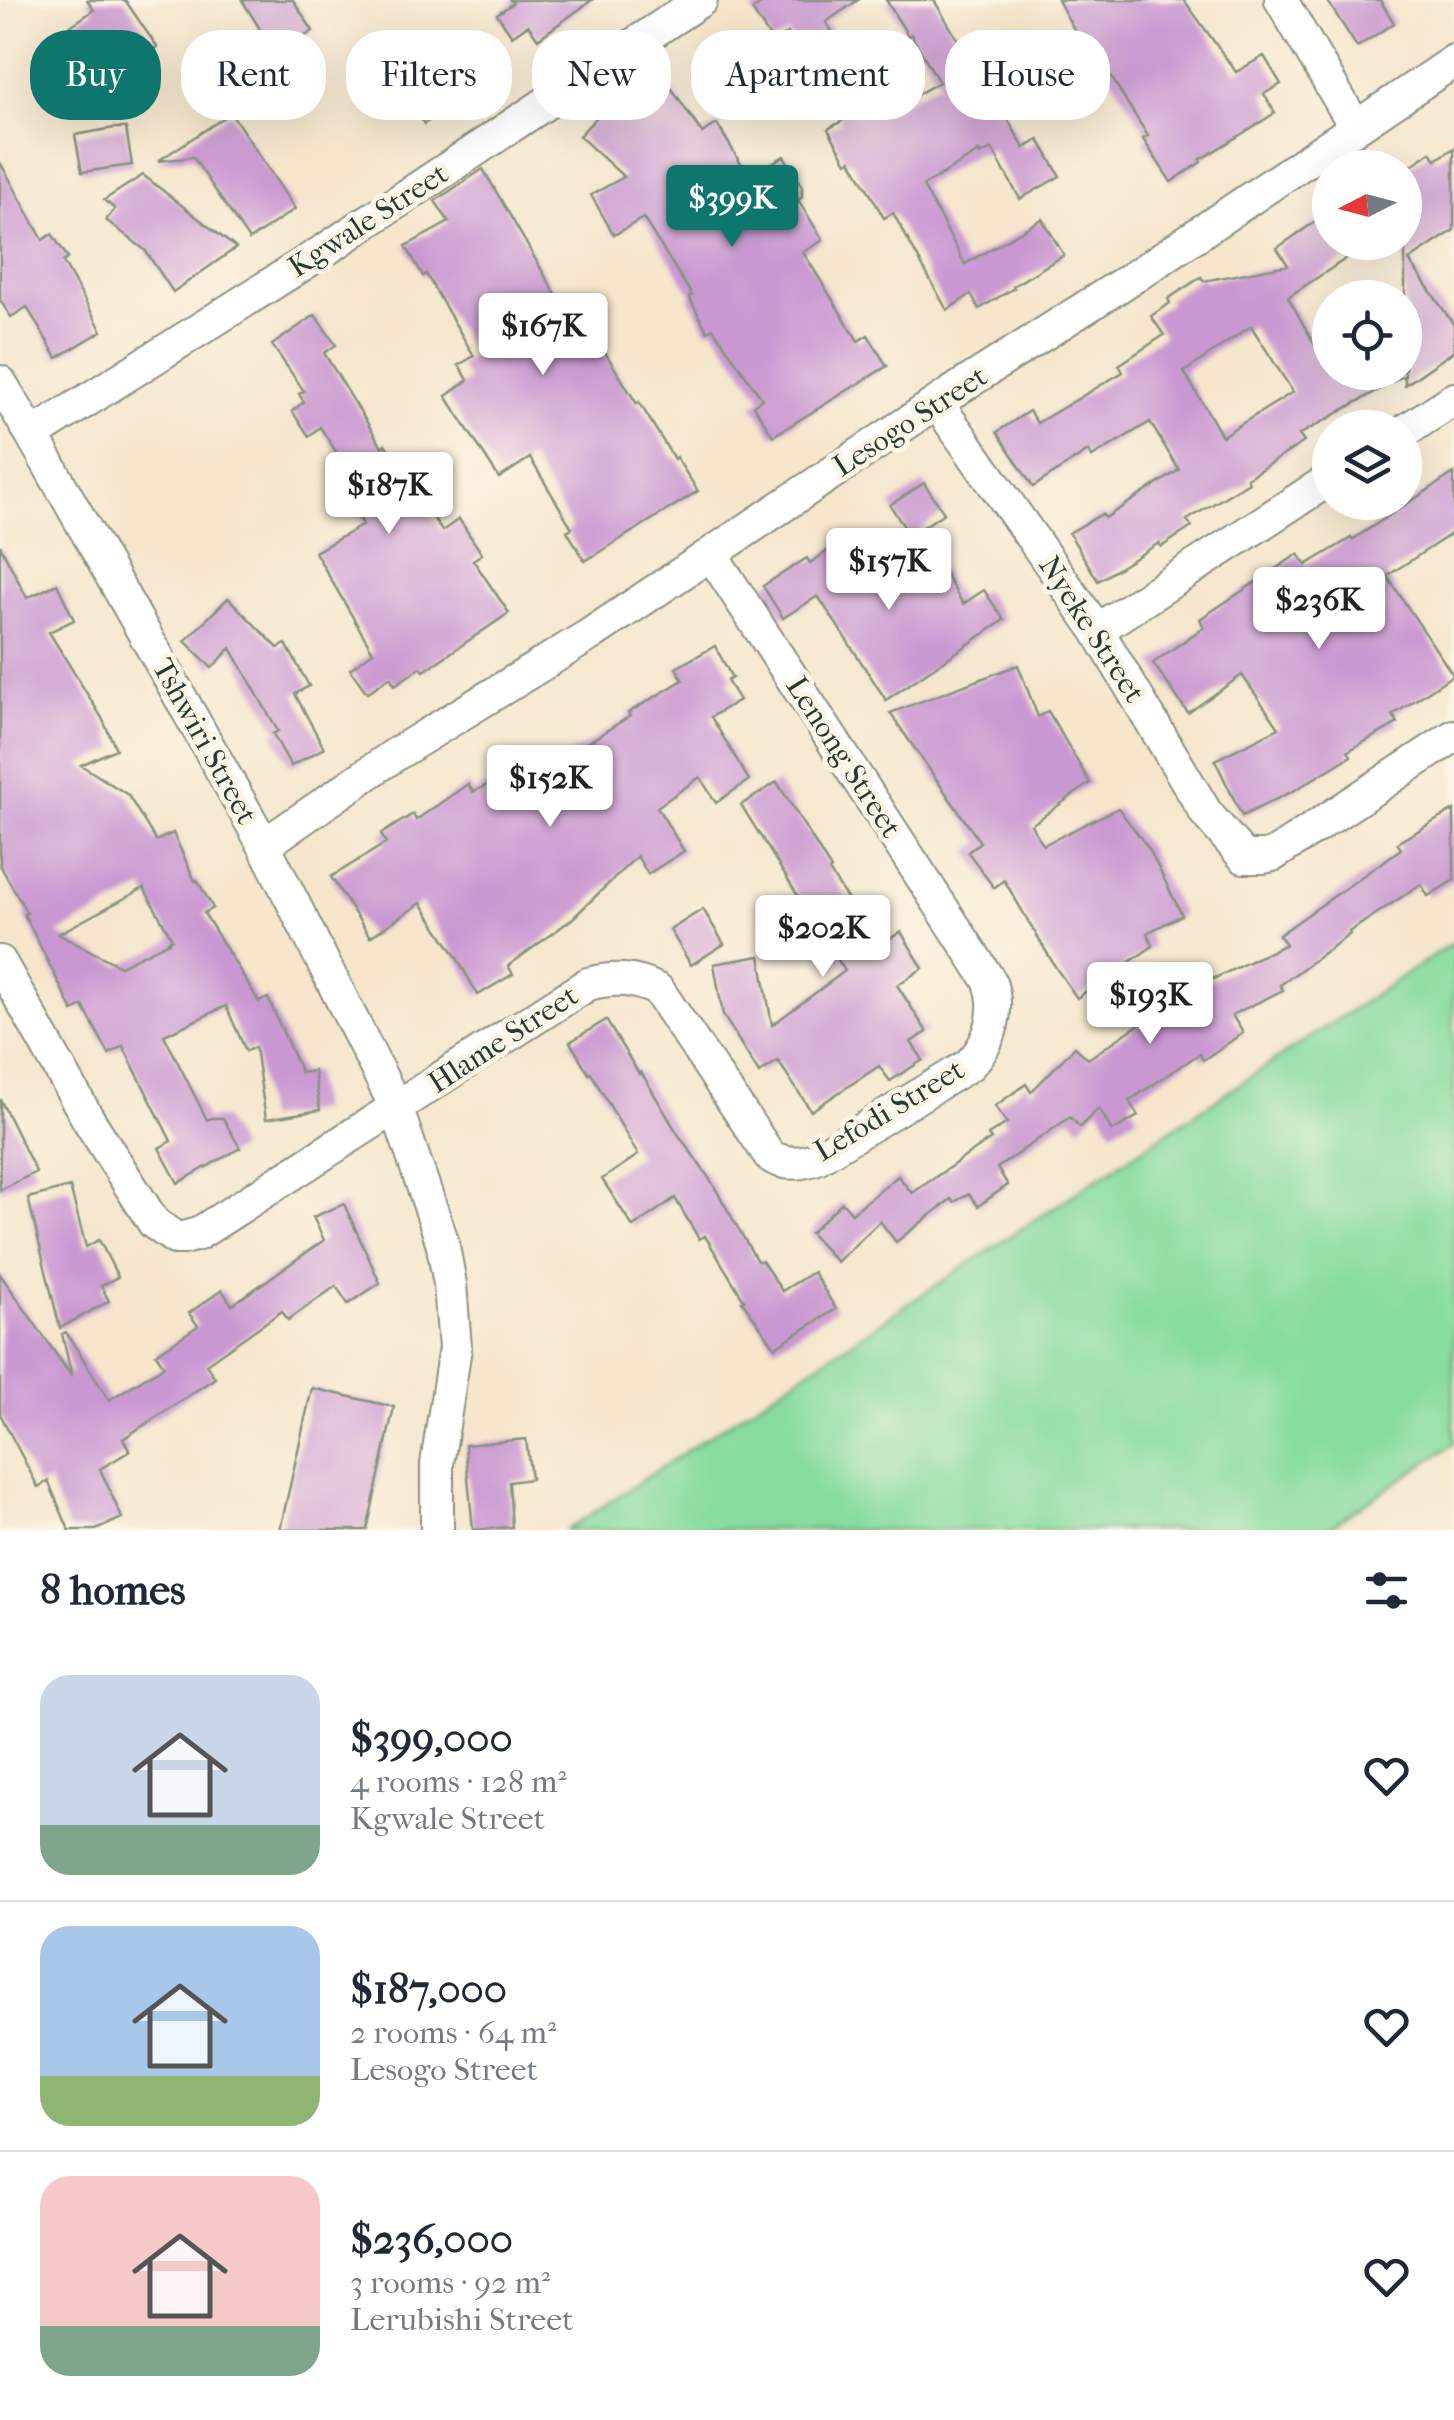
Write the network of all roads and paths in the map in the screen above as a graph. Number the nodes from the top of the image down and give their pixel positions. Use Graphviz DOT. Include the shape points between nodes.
graph roads {
  1 [pos="701,0"];
  2 [pos="1282,0"];
  3 [pos="1454,61"];
  4 [pos="1355,126"];
  5 [pos="0,382"];
  6 [pos="1454,399"];
  7 [pos="937,403"];
  8 [pos="1422,420"];
  9 [pos="32,434"];
  10 [pos="1312,492"];
  11 [pos="711,554"];
  12 [pos="1097,630"];
  13 [pos="1454,736"];
  14 [pos="264,845"];
  15 [pos="976,960"];
  16 [pos="0,962"];
  17 [pos="396,1107"];
  18 [pos="762,1147"];
  19 [pos="437,1530"];
  1 -- 9 [label="street, Kgwale Street" via="322,252"];
  2 -- 4 [label="street"];
  3 -- 4 [label="street, Lesogo Street"];
  4 -- 7 [label="street, Lesogo Street"];
  5 -- 9 [label="street, Tshwiri Street"];
  6 -- 8 [label="street"];
  7 -- 11 [label="street, Lesogo Street"];
  7 -- 12 [label="street, Nyeke Street"];
  9 -- 14 [label="street, Tshwiri Street"];
  10 -- 12 [label="street"];
  11 -- 14 [label="street, Lesogo Street"];
  11 -- 15 [label="street, Lenong Street"];
  12 -- 13 [label="street, Nyeke Street" via="1206,813 1244,857 1274,855"];
  14 -- 17 [label="street, Tshwiri Street"];
  15 -- 18 [label="street, Lefodi Street" via="993,990 995,1013 969,1065 817,1158 778,1162"];
  16 -- 17 [label="street, Hlame Street" via="154,1223 175,1238 198,1234"];
  17 -- 18 [label="street, Hlame Street" via="588,984 621,978 658,990"];
  17 -- 19 [label="street, Tshwiri Street" via="450,1284 455,1348 437,1464"];
}
